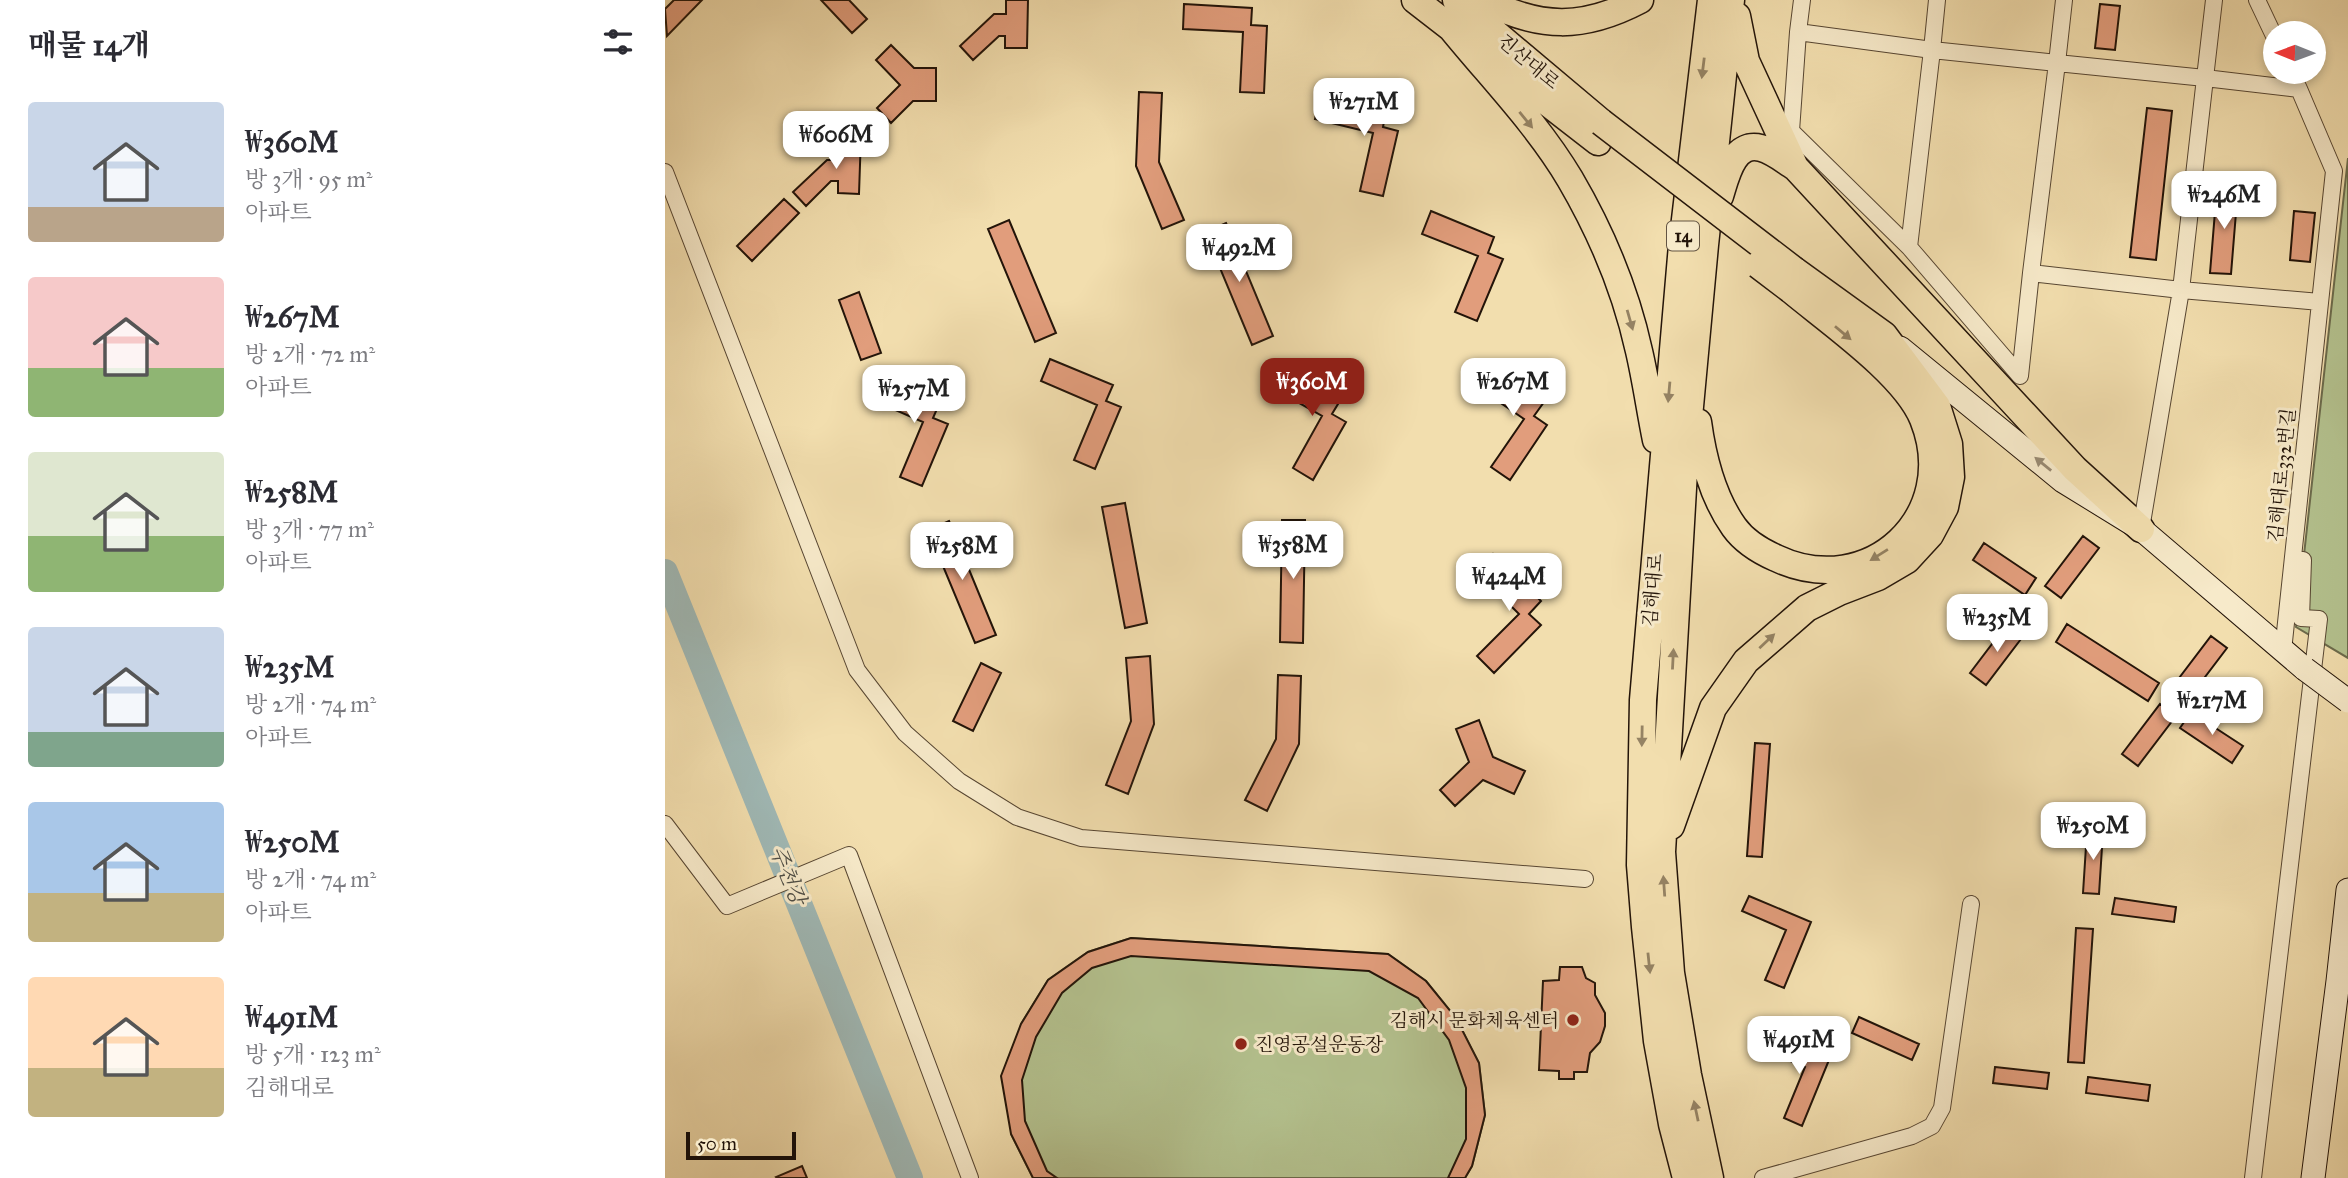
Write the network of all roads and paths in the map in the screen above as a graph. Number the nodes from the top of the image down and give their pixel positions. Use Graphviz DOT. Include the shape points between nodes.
graph roads {
  1 [pos="1415,0"];
  2 [pos="1456,0"];
  3 [pos="1483,0"];
  4 [pos="1640,0"];
  5 [pos="1711,0"];
  6 [pos="1733,0"];
  7 [pos="1801,0"];
  8 [pos="1937,0"];
  9 [pos="2064,0"];
  10 [pos="2214,0"];
  11 [pos="2257,0"];
  12 [pos="2267,21"];
  13 [pos="1452,29"];
  14 [pos="1798,32"];
  15 [pos="1931,50"];
  16 [pos="2057,63"];
  17 [pos="2205,78"];
  18 [pos="2297,84"];
  19 [pos="2299,89"];
  20 [pos="1600,132"];
  21 [pos="1795,167"];
  22 [pos="665,172"];
  23 [pos="1705,245"];
  24 [pos="1909,247"];
  25 [pos="2031,273"];
  26 [pos="1793,280"];
  27 [pos="2181,290"];
  28 [pos="2320,302"];
  29 [pos="1884,335"];
  30 [pos="1693,388"];
  31 [pos="1662,473"];
  32 [pos="2141,529"];
  33 [pos="2293,560"];
  34 [pos="2283,651"];
  35 [pos="2348,701"];
  36 [pos="665,824"];
  37 [pos="1662,852"];
  38 [pos="1585,879"];
  39 [pos="2348,890"];
  40 [pos="1971,904"];
  41 [pos="2343,981"];
  42 [pos="2340,1035"];
  43 [pos="969,1178"];
  44 [pos="1686,1178"];
  45 [pos="1710,1178"];
  46 [pos="1763,1178"];
  47 [pos="2253,1178"];
  48 [pos="2313,1178"];
  1 -- 13 [label="main road"];
  2 -- 20 [label="main road, 진산대로"];
  3 -- 4 [label="main road" via="1544,22 1576,22 1612,15"];
  5 -- 31 [label="main road, 김해대로 / 14, one-way" via="1682,245"];
  6 -- 21 [label="main road" via="1747,61"];
  6 -- 23 [label="main road, 김해대로 / 14"];
  7 -- 14 [label="street"];
  8 -- 15 [label="street"];
  9 -- 16 [label="street"];
  10 -- 17 [label="street"];
  11 -- 12 [label="street"];
  13 -- 20 [label="main road"];
  13 -- 31 [label="main road, one-way" via="1534,129 1569,178 1595,228 1620,285 1639,350"];
  14 -- 15 [label="street"];
  14 -- 24 [label="street" via="1791,131"];
  15 -- 16 [label="street"];
  15 -- 24 [label="street"];
  16 -- 17 [label="street"];
  16 -- 25 [label="street"];
  17 -- 19 [label="street"];
  17 -- 27 [label="street"];
  18 -- 19 [label="street, 김해대로332번길"];
  19 -- 28 [label="street, 김해대로332번길" via="2333,171"];
  20 -- 26 [label="main road, bridge"];
  21 -- 23 [label="main road" via="1761,148 1748,148 1737,155"];
  21 -- 32 [label="main road" via="2075,470"];
  22 -- 38 [label="street" via="857,670 905,733 958,781 1017,817 1081,838"];
  23 -- 30 [label="main road, 김해대로 / 14"];
  24 -- 25 [label="street" via="2020,376"];
  25 -- 27 [label="street"];
  26 -- 29 [label="main road"];
  26 -- 30 [label="main road, one-way" via="1883,366 1922,417 1933,470 1929,497 1917,523 1870,561 1845,568 1822,571 1793,566 1759,551 1734,528 1712,489"];
  27 -- 28 [label="street"];
  27 -- 32 [label="street"];
  28 -- 33 [label="street, 김해대로332번길"];
  32 -- 29 [label="main road, one-way" via="2063,481"];
  37 -- 29 [label="main road, one-way" via="1713,708 1746,661 1807,608 1878,578 1907,560 1930,535 1945,507 1951,477 1949,444 1937,406"];
  37 -- 30 [label="main road, 김해대로, one-way"];
  31 -- 44 [label="main road, 김해대로, one-way" via="1643,700 1640,865 1657,1041"];
  32 -- 34 [label="main road"];
  33 -- 34 [label="street, 김해대로332번길"];
  33 -- 47 [label="street" via="2303,560 2301,618 2319,619"];
  34 -- 35 [label="main road, bridge"];
  36 -- 43 [label="street" via="727,906 849,855"];
  45 -- 37 [label="main road, 김해대로, one-way" via="1671,973"];
  39 -- 41 [label="main road"];
  40 -- 46 [label="street" via="1943,1108 1932,1126 1912,1136"];
  41 -- 42 [label="main road"];
  42 -- 48 [label="main road"];
}
